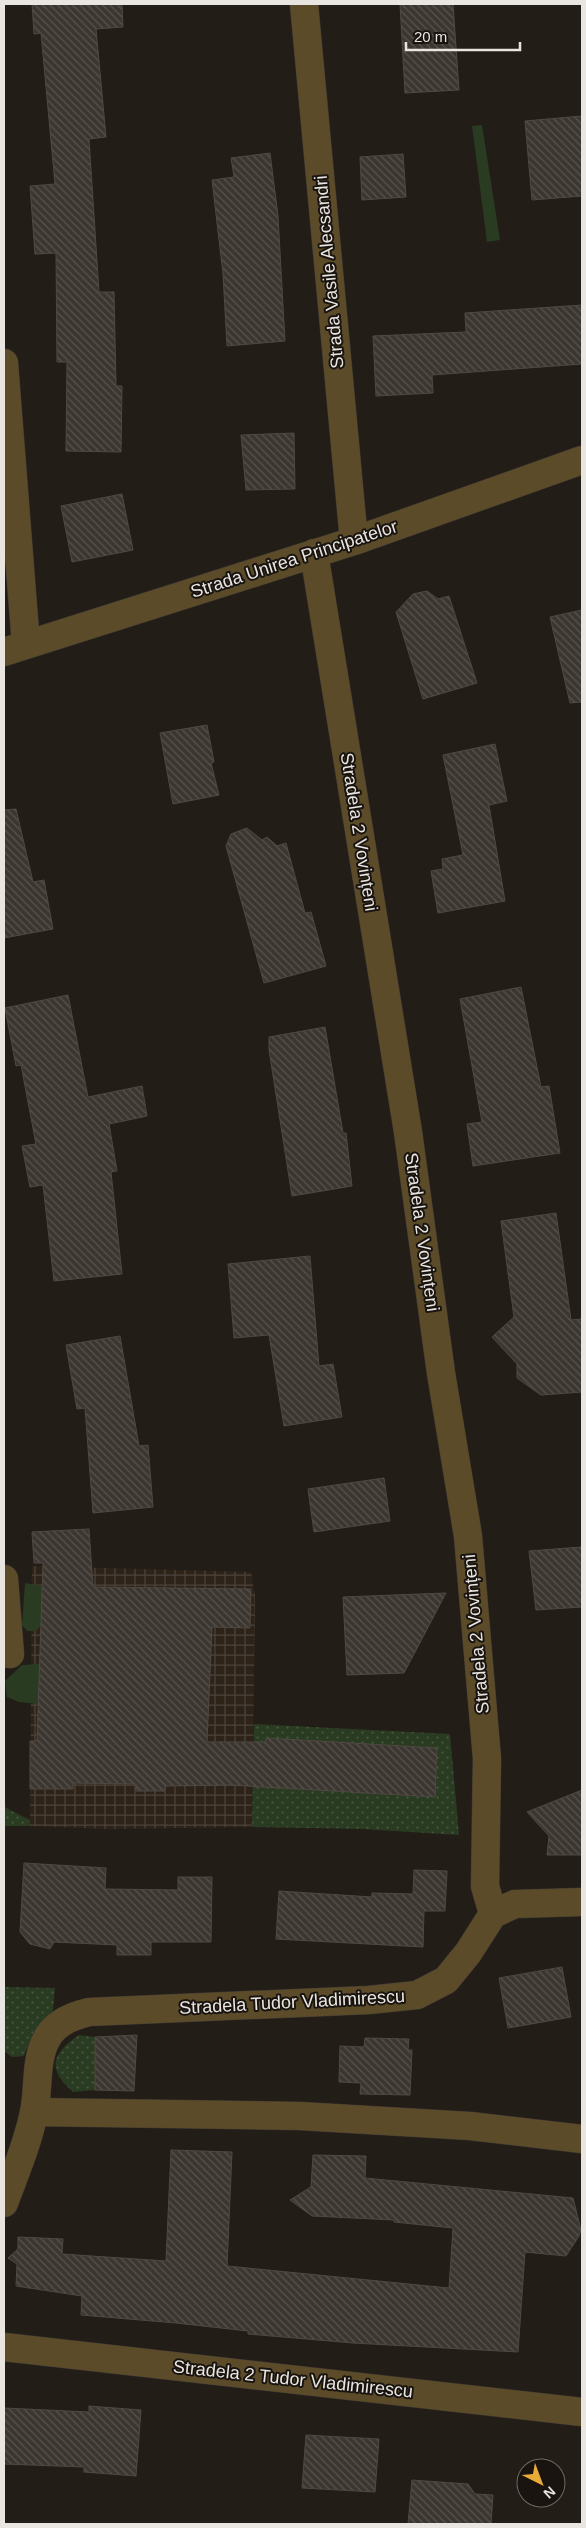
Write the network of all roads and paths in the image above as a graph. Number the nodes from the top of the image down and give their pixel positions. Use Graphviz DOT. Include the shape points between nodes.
graph roads {
  1 [pos="304,4"];
  2 [pos="4,363"];
  3 [pos="582,460"];
  4 [pos="354,541"];
  5 [pos="314,553"];
  6 [pos="15,648"];
  7 [pos="4,1579"];
  8 [pos="10,1654"];
  9 [pos="582,1902"];
  10 [pos="493,1914"];
  11 [pos="34,2112"];
  12 [pos="582,2139"];
  13 [pos="4,2203"];
  14 [pos="4,2347"];
  15 [pos="582,2412"];
  1 -- 4 [label="street, Strada Vasile Alecsandri"];
  2 -- 6 [label="street"];
  3 -- 4 [label="street, Strada Unirea Principatelor"];
  4 -- 5 [label="street, Strada Unirea Principatelor"];
  5 -- 6 [label="street, Strada Unirea Principatelor"];
  5 -- 10 [label="street, Stradela 2 Vovințeni" via="406,1122 441,1373 468,1536 487,1760 485,1886"];
  7 -- 8 [label="street"];
  9 -- 10 [label="street" via="515,1904"];
  10 -- 11 [label="street, Stradela Tudor Vladimirescu" via="446,1980 418,1995 89,2012 72,2016 56,2026 46,2040 40,2056"];
  11 -- 12 [label="street" via="300,2116 470,2126"];
  11 -- 13 [label="street, Stradela Tudor Vladimirescu"];
  14 -- 15 [label="street, Stradela 2 Tudor Vladimirescu"];
}
